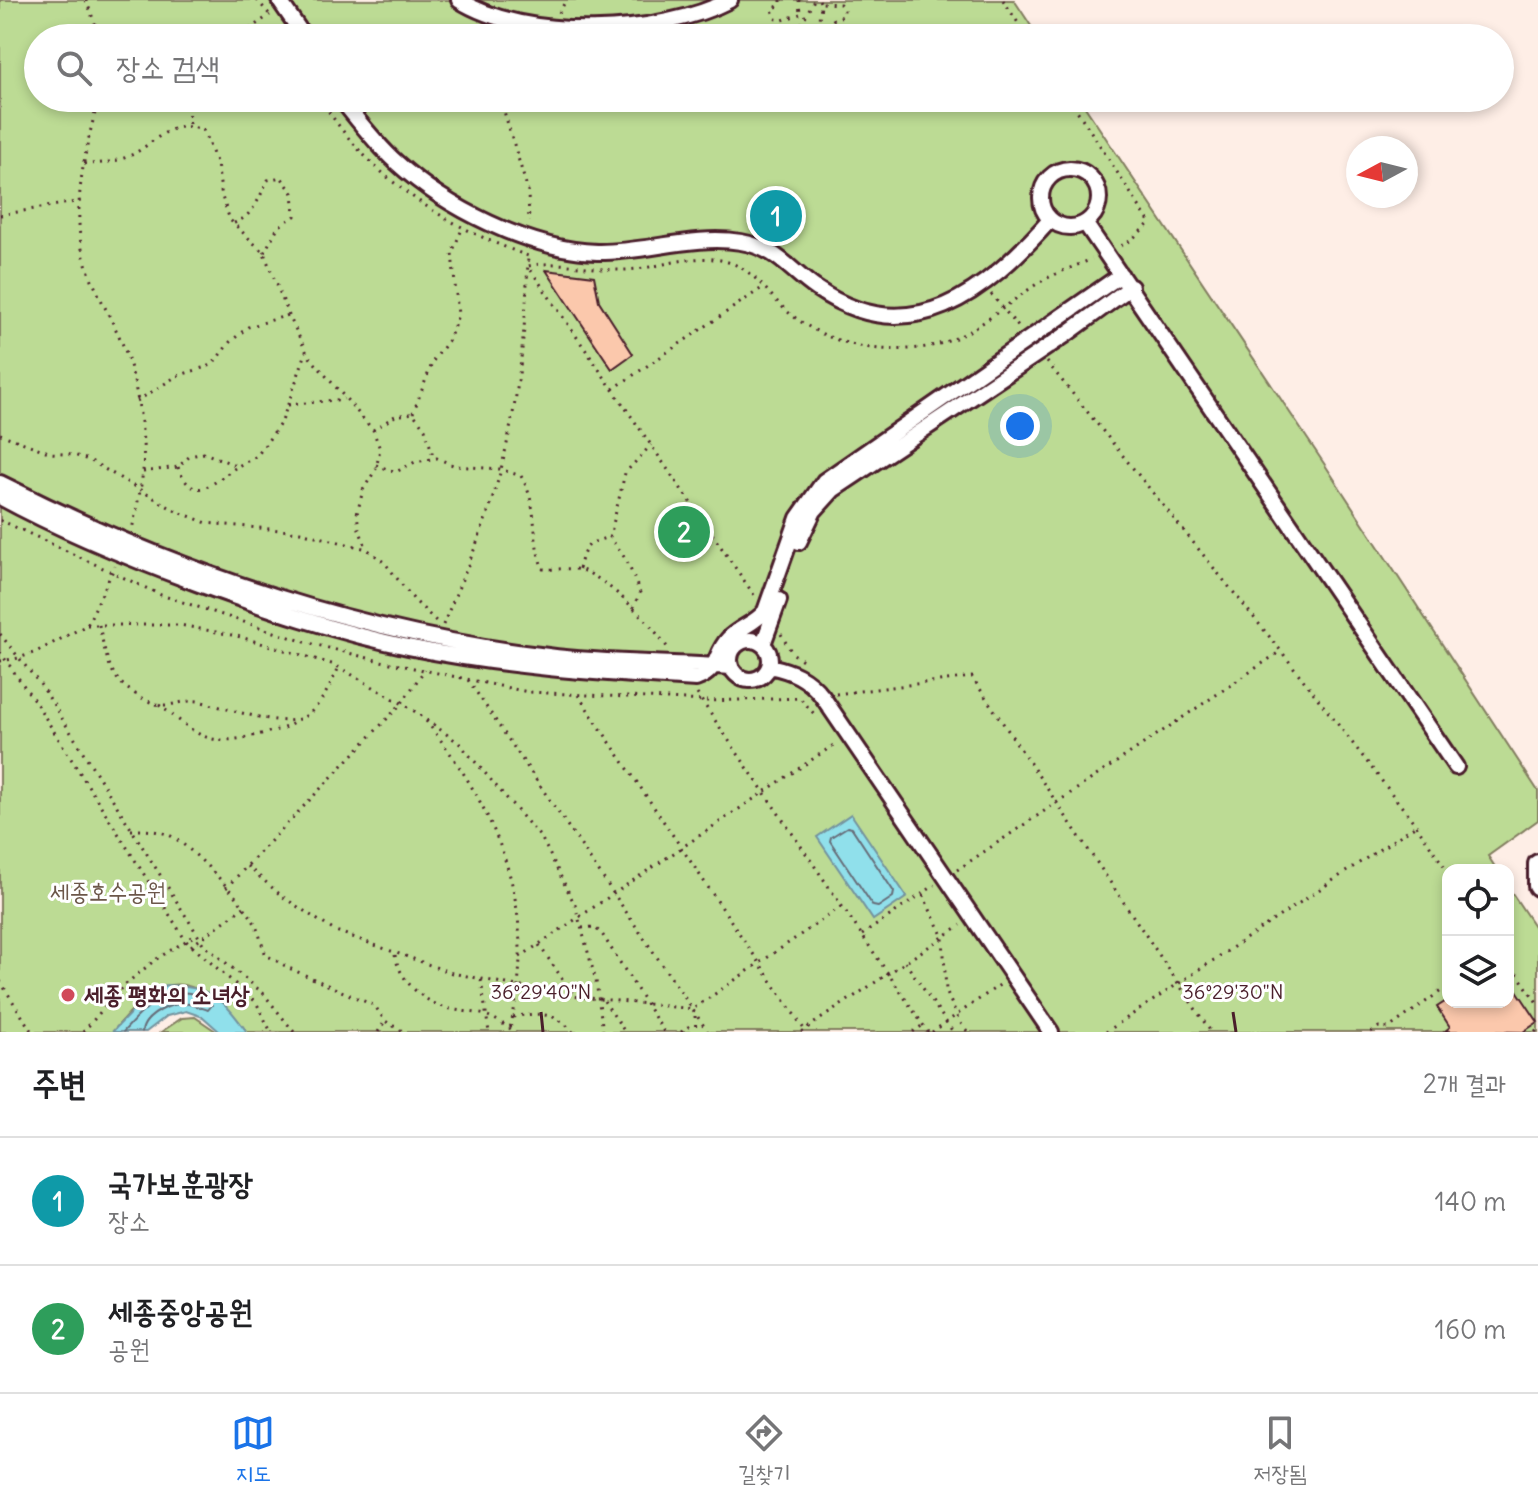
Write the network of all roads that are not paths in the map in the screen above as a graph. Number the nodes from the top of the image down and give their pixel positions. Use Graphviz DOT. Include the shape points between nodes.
graph roads {
  1 [pos="279,0"];
  2 [pos="459,0"];
  3 [pos="730,0"];
  4 [pos="295,24"];
  5 [pos="542,24"];
  6 [pos="640,24"];
  7 [pos="352,112"];
  8 [pos="1050,220"];
  9 [pos="1085,223"];
  10 [pos="1126,281"];
  11 [pos="0,483"];
  12 [pos="0,497"];
  13 [pos="124,548"];
  14 [pos="768,615"];
  15 [pos="763,644"];
  16 [pos="722,666"];
  17 [pos="769,666"];
  18 [pos="1456,767"];
  19 [pos="1538,864"];
  20 [pos="1538,886"];
  21 [pos="1051,1032"];
  1 -- 4 [label="lane"];
  2 -- 5 [label="lane" via="508,20"];
  3 -- 6 [label="lane"];
  7 -- 8 [label="lane" via="397,164 492,224 554,246 595,252 716,238 743,242 768,248 835,301 885,315 915,316 940,309 982,284"];
  8 -- 9 [label="lane" via="1074,228"];
  8 -- 9 [label="lane" via="1043,209 1042,189 1054,173 1073,169 1091,177 1099,194 1096,212"];
  9 -- 10 [label="lane"];
  10 -- 14 [label="lane" via="1039,353 833,490 814,511"];
  10 -- 14 [label="lane" via="1029,340 824,481 798,518"];
  10 -- 18 [label="lane"];
  11 -- 13 [label="lane"];
  12 -- 13 [label="lane" via="77,537"];
  13 -- 16 [label="lane" via="273,598 422,635 549,656"];
  13 -- 16 [label="lane" via="270,610 432,651 567,671 687,679"];
  14 -- 15 [label="lane"];
  14 -- 16 [label="lane" via="728,639"];
  15 -- 16 [label="lane" via="737,644"];
  15 -- 17 [label="lane"];
  16 -- 17 [label="lane" via="750,681 763,676"];
  17 -- 21 [label="lane" via="793,671 827,690"];
  19 -- 20 [label="main road"];
}
